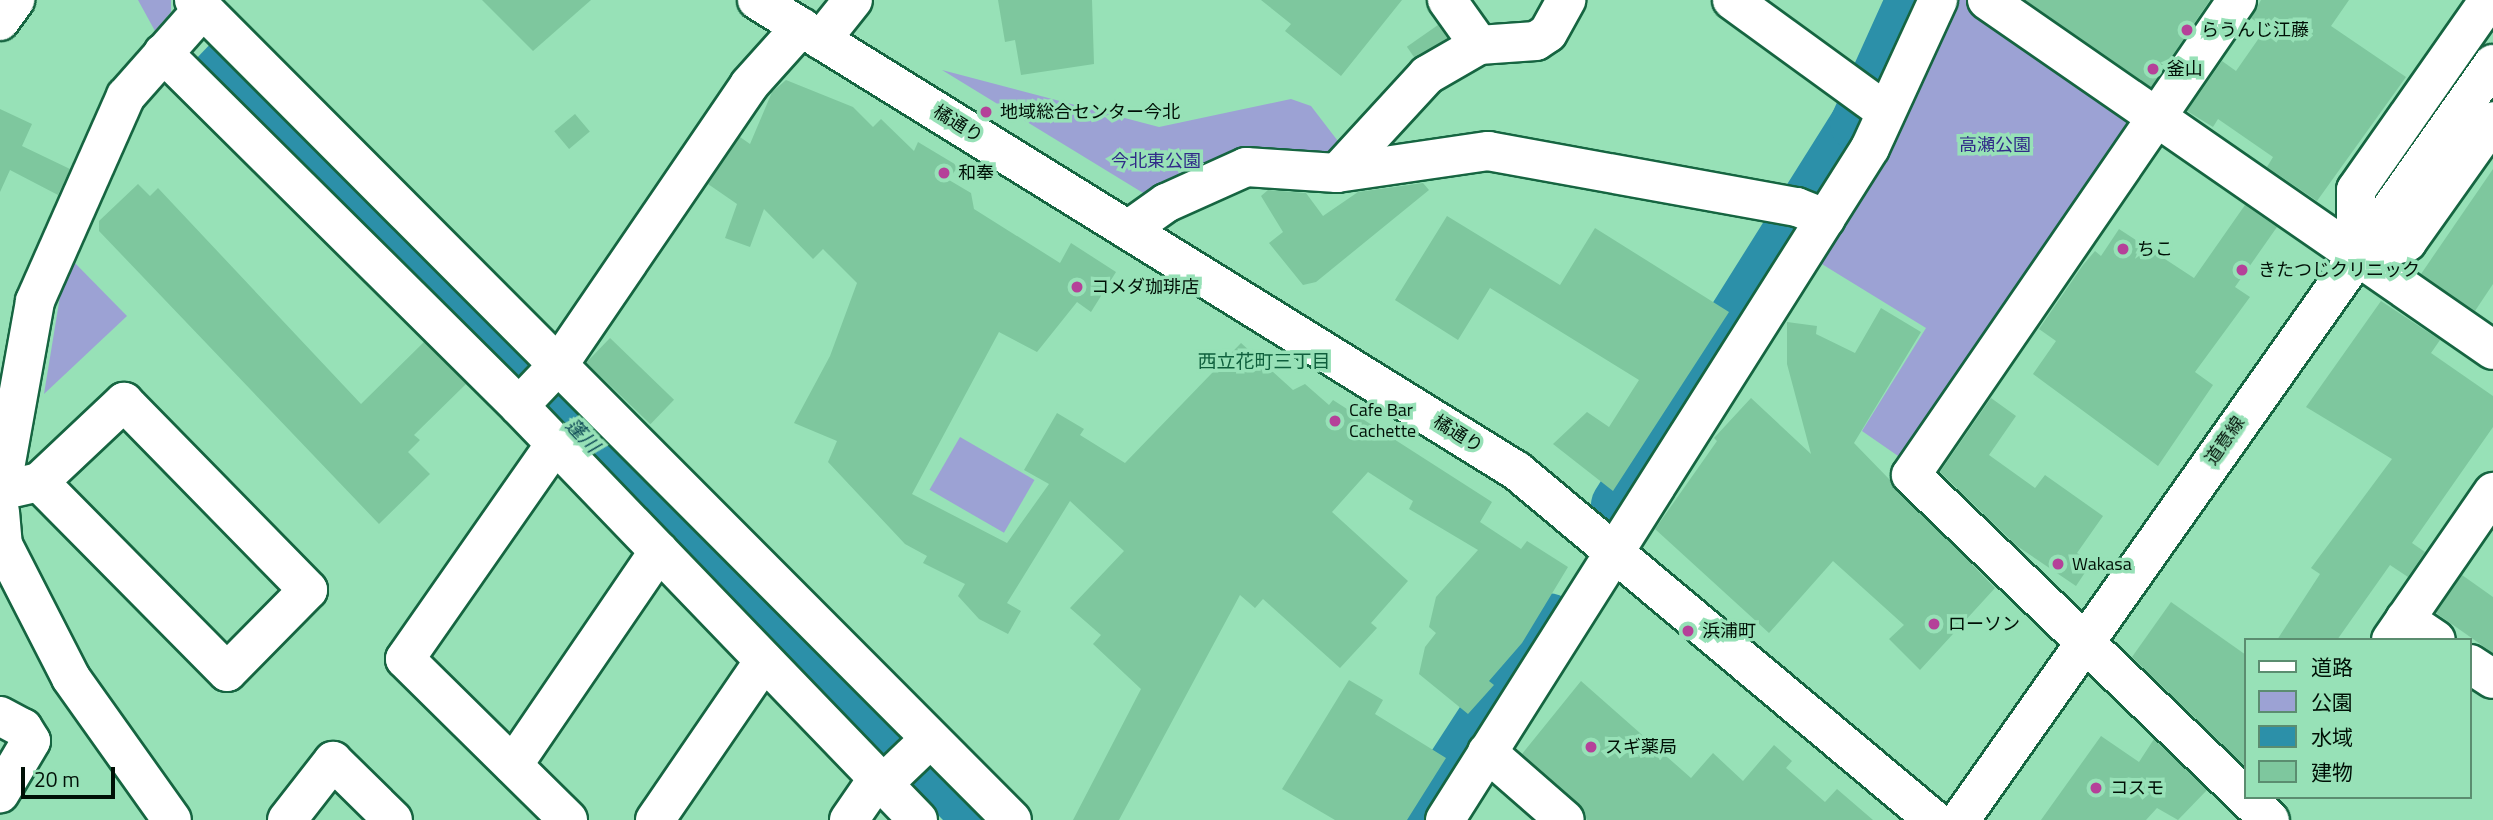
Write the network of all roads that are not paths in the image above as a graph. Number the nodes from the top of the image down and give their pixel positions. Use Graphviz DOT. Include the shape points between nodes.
graph roads {
  1 [pos="15,0"];
  2 [pos="757,0"];
  3 [pos="853,0"];
  4 [pos="1447,0"];
  5 [pos="1566,0"];
  6 [pos="1732,0"];
  7 [pos="1938,0"];
  8 [pos="1987,0"];
  9 [pos="2236,0"];
  10 [pos="2489,0"];
  11 [pos="199,5"];
  12 [pos="0,21"];
  13 [pos="811,34"];
  14 [pos="1479,45"];
  15 [pos="163,53"];
  16 [pos="2493,64"];
  17 [pos="1876,104"];
  18 [pos="2155,117"];
  19 [pos="2493,121"];
  20 [pos="1337,173"];
  21 [pos="1813,213"];
  22 [pos="1128,230"];
  23 [pos="2356,255"];
  24 [pos="2493,350"];
  25 [pos="556,367"];
  26 [pos="523,402"];
  27 [pos="555,444"];
  28 [pos="39,482"];
  29 [pos="2493,492"];
  30 [pos="0,493"];
  31 [pos="0,512"];
  32 [pos="1614,549"];
  33 [pos="659,551"];
  34 [pos="2411,633"];
  35 [pos="2082,645"];
  36 [pos="764,661"];
  37 [pos="2472,665"];
  38 [pos="2493,679"];
  39 [pos="0,716"];
  40 [pos="928,741"];
  41 [pos="1487,752"];
  42 [pos="513,765"];
  43 [pos="885,779"];
  44 [pos="2244,787"];
  45 [pos="0,793"];
  46 [pos="2258,799"];
  47 [pos="2273,812"];
  48 [pos="172,820"];
  49 [pos="287,820"];
  50 [pos="393,820"];
  51 [pos="568,820"];
  52 [pos="655,820"];
  53 [pos="849,820"];
  54 [pos="918,820"];
  55 [pos="1012,820"];
  56 [pos="1445,820"];
  57 [pos="1565,820"];
  58 [pos="1934,820"];
  59 [pos="1961,820"];
  1 -- 12 [label="street"];
  2 -- 13 [label="street, 橘通り"];
  3 -- 13 [label="street"];
  4 -- 14 [label="street"];
  5 -- 14 [label="street" via="1548,33 1536,41"];
  6 -- 17 [label="street"];
  7 -- 17 [label="street"];
  8 -- 18 [label="street"];
  9 -- 18 [label="street"];
  10 -- 23 [label="street" via="2356,191"];
  11 -- 15 [label="street"];
  11 -- 25 [label="street"];
  13 -- 22 [label="street, 橘通り"];
  13 -- 25 [label="street" via="742,96"];
  14 -- 20 [label="street" via="1427,75"];
  15 -- 26 [label="street"];
  15 -- 30 [label="street" via="126,96 35,301"];
  16 -- 23 [label="street, 道意線"];
  17 -- 21 [label="street"];
  18 -- 23 [label="street"];
  18 -- 35 [label="street" via="1911,475"];
  19 -- 23 [label="street" via="2407,242"];
  20 -- 21 [label="street" via="1488,150"];
  20 -- 22 [label="street" via="1246,167 1167,203"];
  21 -- 32 [label="street"];
  22 -- 32 [label="street, 橘通り" via="1517,471"];
  23 -- 24 [label="street"];
  23 -- 35 [label="street, 道意線"];
  25 -- 26 [label="street"];
  25 -- 40 [label="street"];
  26 -- 27 [label="street"];
  27 -- 33 [label="street"];
  27 -- 42 [label="street" via="405,659"];
  28 -- 28 [label="street" via="124,402 308,590 227,673"];
  28 -- 30 [label="street"];
  29 -- 34 [label="street"];
  31 -- 48 [label="street" via="3,545 71,678"];
  32 -- 41 [label="street"];
  32 -- 58 [label="street, 橘通り"];
  33 -- 36 [label="street"];
  33 -- 42 [label="street"];
  35 -- 44 [label="street"];
  35 -- 59 [label="street, 道意線"];
  36 -- 43 [label="street"];
  36 -- 52 [label="street"];
  37 -- 38 [label="street"];
  39 -- 45 [label="street" via="23,728 30,741"];
  40 -- 43 [label="street"];
  40 -- 55 [label="street"];
  41 -- 56 [label="street"];
  41 -- 57 [label="street"];
  42 -- 51 [label="street"];
  43 -- 53 [label="street"];
  43 -- 54 [label="street"];
  46 -- 47 [label="street"];
  49 -- 50 [label="street" via="333,761"];
}
